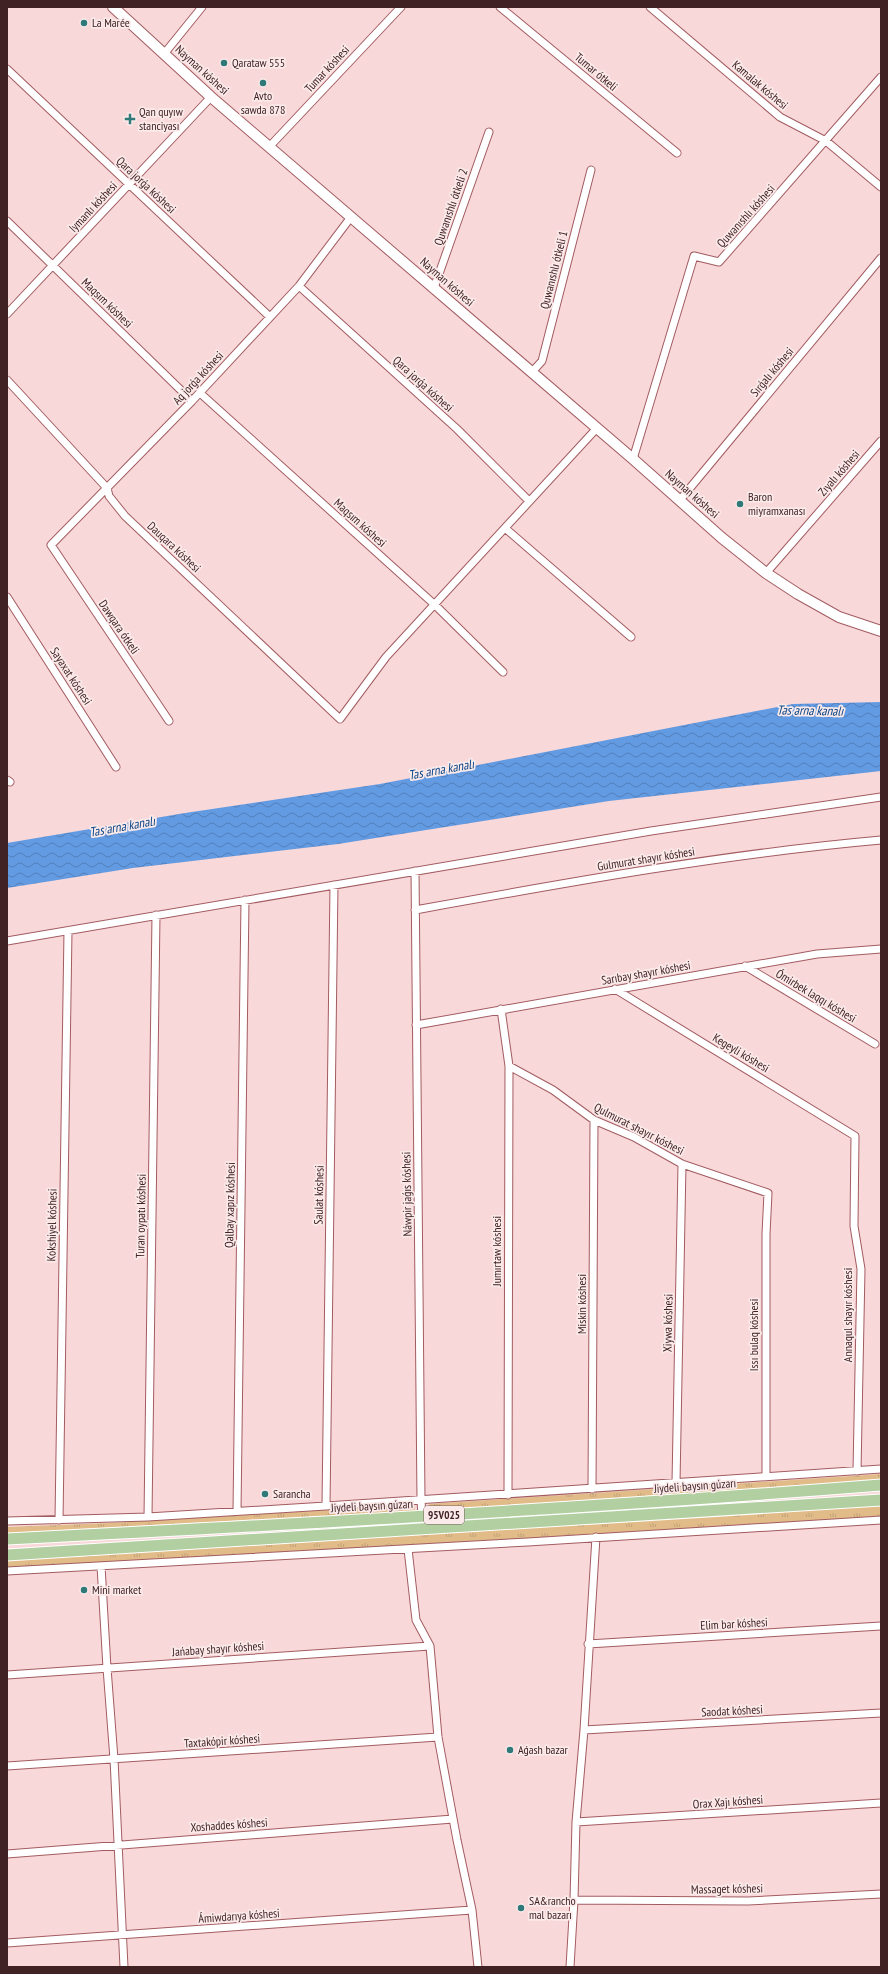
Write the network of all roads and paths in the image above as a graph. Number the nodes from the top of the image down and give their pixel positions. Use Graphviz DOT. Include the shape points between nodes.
graph roads {
  1 [pos="113,7"];
  2 [pos="202,7"];
  3 [pos="401,7"];
  4 [pos="500,7"];
  5 [pos="650,7"];
  6 [pos="164,54"];
  7 [pos="7,69"];
  8 [pos="881,77"];
  9 [pos="211,97"];
  10 [pos="488,132"];
  11 [pos="826,142"];
  12 [pos="270,146"];
  13 [pos="676,153"];
  14 [pos="591,170"];
  15 [pos="129,184"];
  16 [pos="881,187"];
  17 [pos="351,217"];
  18 [pos="7,221"];
  19 [pos="881,258"];
  20 [pos="53,266"];
  21 [pos="299,286"];
  22 [pos="434,288"];
  23 [pos="7,314"];
  24 [pos="270,317"];
  25 [pos="532,372"];
  26 [pos="7,380"];
  27 [pos="200,393"];
  28 [pos="192,401"];
  29 [pos="598,428"];
  30 [pos="881,441"];
  31 [pos="633,458"];
  32 [pos="107,488"];
  33 [pos="680,500"];
  34 [pos="529,501"];
  35 [pos="505,528"];
  36 [pos="51,546"];
  37 [pos="766,573"];
  38 [pos="7,597"];
  39 [pos="435,605"];
  40 [pos="881,631"];
  41 [pos="631,637"];
  42 [pos="503,672"];
  43 [pos="169,721"];
  44 [pos="116,767"];
  45 [pos="881,797"];
  46 [pos="881,840"];
  47 [pos="415,871"];
  48 [pos="334,885"];
  49 [pos="245,900"];
  50 [pos="415,910"];
  51 [pos="156,915"];
  52 [pos="68,931"];
  53 [pos="7,941"];
  54 [pos="881,949"];
  55 [pos="745,966"];
  56 [pos="615,989"];
  57 [pos="501,1009"];
  58 [pos="416,1025"];
  59 [pos="875,1044"];
  60 [pos="509,1066"];
  61 [pos="594,1120"];
  62 [pos="855,1136"];
  63 [pos="682,1164"];
  64 [pos="768,1193"];
  65 [pos="881,1469"];
  66 [pos="857,1471"];
  67 [pos="766,1476"];
  68 [pos="676,1483"];
  69 [pos="881,1485"];
  70 [pos="592,1489"];
  71 [pos="508,1495"];
  72 [pos="421,1500"];
  73 [pos="881,1500"];
  74 [pos="326,1506"];
  75 [pos="237,1511"];
  76 [pos="148,1517"];
  77 [pos="422,1517"];
  78 [pos="59,1520"];
  79 [pos="881,1520"];
  80 [pos="7,1521"];
  81 [pos="596,1537"];
  82 [pos="7,1539"];
  83 [pos="408,1549"];
  84 [pos="7,1555"];
  85 [pos="101,1566"];
  86 [pos="7,1571"];
  87 [pos="881,1626"];
  88 [pos="588,1644"];
  89 [pos="430,1646"];
  90 [pos="106,1668"];
  91 [pos="7,1675"];
  92 [pos="881,1713"];
  93 [pos="584,1730"];
  94 [pos="438,1737"];
  95 [pos="114,1759"];
  96 [pos="7,1766"];
  97 [pos="881,1803"];
  98 [pos="453,1819"];
  99 [pos="576,1822"];
  100 [pos="117,1845"];
  101 [pos="7,1854"];
  102 [pos="881,1894"];
  103 [pos="574,1900"];
  104 [pos="472,1910"];
  105 [pos="124,1935"];
  106 [pos="7,1943"];
  107 [pos="124,1967"];
  108 [pos="478,1967"];
  109 [pos="570,1967"];
  1 -- 6 [label="main road, Nayman kóshesi"];
  2 -- 6 [label="street"];
  3 -- 12 [label="street, Tumar kóshesi"];
  4 -- 13 [label="street, Tumar ótkeli"];
  5 -- 11 [label="street, Kamalak kóshesi" via="780,117"];
  6 -- 9 [label="main road, Nayman kóshesi"];
  7 -- 15 [label="street, Qara jorǵa kóshesi"];
  8 -- 11 [label="street, Quwanıshlı kóshesi"];
  9 -- 12 [label="main road, Nayman kóshesi"];
  9 -- 15 [label="street, Iymanlı kóshesi"];
  10 -- 22 [label="street, Quwanıshlı ótkeli 2"];
  11 -- 16 [label="street, Kamalak kóshesi"];
  11 -- 31 [label="street, Quwanıshlı kóshesi" via="719,262 694,256"];
  12 -- 17 [label="main road, Nayman kóshesi"];
  14 -- 25 [label="street, Quwanıshlı ótkeli 1" via="542,361"];
  15 -- 20 [label="street, Iymanlı kóshesi"];
  15 -- 24 [label="street, Qara jorǵa kóshesi"];
  17 -- 21 [label="street, Aq jorǵa kóshesi"];
  17 -- 22 [label="main road, Nayman kóshesi"];
  18 -- 20 [label="street, Maqsım kóshesi"];
  19 -- 33 [label="street, Sırǵalı kóshesi"];
  20 -- 23 [label="street, Iymanlı kóshesi"];
  20 -- 28 [label="street, Maqsım kóshesi"];
  21 -- 24 [label="street, Aq jorǵa kóshesi"];
  21 -- 34 [label="street, Qara jorǵa kóshesi" via="457,429"];
  22 -- 25 [label="main road, Nayman kóshesi"];
  24 -- 27 [label="street, Aq jorǵa kóshesi"];
  25 -- 29 [label="main road, Nayman kóshesi"];
  26 -- 32 [label="street, Dauqara kóshesi"];
  27 -- 28 [label="street, Aq jorǵa kóshesi"];
  27 -- 39 [label="street, Maqsım kóshesi"];
  28 -- 32 [label="street, Aq jorǵa kóshesi"];
  29 -- 31 [label="main road, Nayman kóshesi"];
  29 -- 34 [label="street"];
  30 -- 37 [label="street, Zıyalı kóshesi"];
  31 -- 33 [label="main road, Nayman kóshesi"];
  32 -- 36 [label="street, Aq jorǵa kóshesi"];
  32 -- 39 [label="street, Dauqara kóshesi" via="109,496 125,516 340,719 386,657"];
  33 -- 37 [label="main road, Nayman kóshesi"];
  34 -- 35 [label="street"];
  35 -- 39 [label="street"];
  35 -- 41 [label="street"];
  36 -- 43 [label="street, Dawqara ótkeli"];
  37 -- 40 [label="main road, Nayman kóshesi" via="839,617"];
  38 -- 44 [label="street, Sayaxat kóshesi"];
  39 -- 42 [label="street, Maqsım kóshesi"];
  45 -- 47 [label="street" via="681,826"];
  46 -- 50 [label="street, Gulmurat shayır kóshesi" via="625,872"];
  47 -- 48 [label="street"];
  47 -- 50 [label="street, Náwpir jaǵıs kóshesi"];
  48 -- 49 [label="street"];
  48 -- 74 [label="street, Saulat kóshesi"];
  49 -- 51 [label="street"];
  49 -- 75 [label="street, Qalbay xapız kóshesi"];
  50 -- 58 [label="street, Náwpir jaǵıs kóshesi"];
  51 -- 52 [label="street"];
  51 -- 76 [label="street, Turan oypatı kóshesi"];
  52 -- 53 [label="street"];
  52 -- 78 [label="street, Kokshiyel kóshesi"];
  54 -- 55 [label="street, Sarıbay shayır kóshesi" via="817,954"];
  55 -- 56 [label="street, Sarıbay shayır kóshesi"];
  55 -- 59 [label="street, Ómirbek laqqı kóshesi"];
  56 -- 57 [label="street, Sarıbay shayır kóshesi"];
  56 -- 62 [label="street, Kegeyli kóshesi"];
  57 -- 58 [label="street, Sarıbay shayır kóshesi"];
  57 -- 60 [label="street, Jumırtaw kóshesi"];
  58 -- 72 [label="street, Náwpir jaǵıs kóshesi"];
  60 -- 61 [label="street, Qulmurat shayır kóshesi" via="553,1090"];
  60 -- 71 [label="street, Jumırtaw kóshesi"];
  61 -- 63 [label="street, Qulmurat shayır kóshesi" via="634,1137"];
  61 -- 70 [label="street, Miskin kóshesi"];
  62 -- 66 [label="street, Annaqul shayır kóshesi" via="854,1226 861,1269"];
  63 -- 64 [label="street, Qulmurat shayır kóshesi"];
  63 -- 68 [label="street, Xiywa kóshesi"];
  64 -- 67 [label="street, Issı bulaq kóshesi"];
  65 -- 66 [label="street"];
  66 -- 67 [label="street"];
  67 -- 68 [label="street"];
  68 -- 70 [label="street"];
  69 -- 77 [label="main road, Jiydeli baysın gúzarı / 95V025"];
  70 -- 71 [label="street"];
  71 -- 72 [label="street"];
  72 -- 74 [label="street"];
  72 -- 77 [label="street, Náwpir jaǵıs kóshesi"];
  73 -- 84 [label="main road, 95V025"];
  74 -- 75 [label="street"];
  75 -- 76 [label="street"];
  76 -- 78 [label="street"];
  77 -- 82 [label="main road, Jiydeli baysın gúzarı / 95V025"];
  78 -- 80 [label="street"];
  79 -- 81 [label="street"];
  81 -- 83 [label="street"];
  81 -- 88 [label="street"];
  83 -- 85 [label="street"];
  83 -- 89 [label="street" via="416,1620"];
  85 -- 86 [label="street"];
  85 -- 90 [label="street"];
  87 -- 88 [label="street, Elim bar kóshesi"];
  88 -- 93 [label="street"];
  89 -- 90 [label="street, Jańabay shayır kóshesi"];
  89 -- 94 [label="street"];
  90 -- 91 [label="street, Jańabay shayır kóshesi"];
  90 -- 95 [label="street"];
  92 -- 93 [label="street, Saodat kóshesi"];
  93 -- 99 [label="street"];
  94 -- 95 [label="street, Taxtakópir kóshesi"];
  94 -- 98 [label="street"];
  95 -- 96 [label="street, Taxtakópir kóshesi"];
  95 -- 100 [label="street"];
  97 -- 99 [label="street, Orax Xajı kóshesi"];
  98 -- 100 [label="street, Xoshaddes kóshesi"];
  98 -- 104 [label="street"];
  99 -- 103 [label="street"];
  100 -- 101 [label="street, Xoshaddes kóshesi"];
  100 -- 105 [label="street"];
  102 -- 103 [label="street, Massaget kóshesi" via="748,1901"];
  103 -- 109 [label="street"];
  104 -- 105 [label="street, Ámiwdarıya kóshesi"];
  104 -- 108 [label="street"];
  105 -- 106 [label="street, Ámiwdarıya kóshesi"];
  105 -- 107 [label="street"];
}
